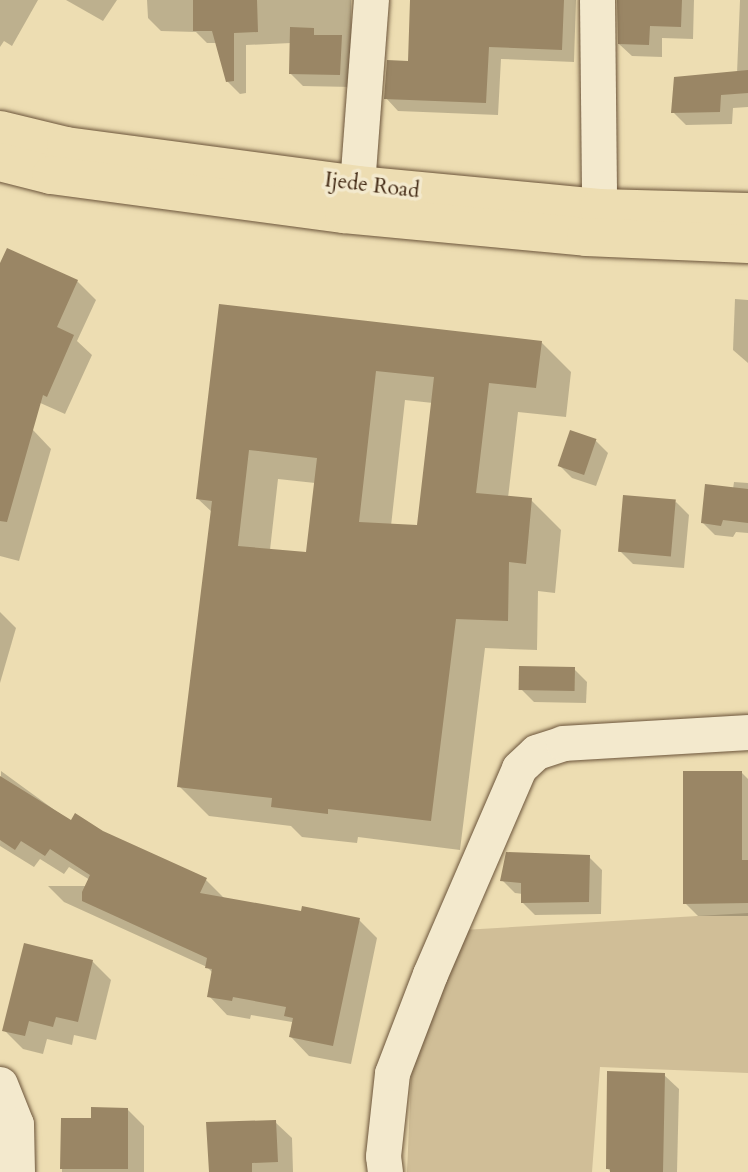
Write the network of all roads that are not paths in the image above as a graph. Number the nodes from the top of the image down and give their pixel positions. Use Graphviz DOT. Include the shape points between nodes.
graph roads {
  1 [pos="371,0"];
  2 [pos="597,0"];
  3 [pos="0,130"];
  4 [pos="0,162"];
  5 [pos="357,185"];
  6 [pos="599,208"];
  7 [pos="748,212"];
  8 [pos="748,244"];
  9 [pos="748,733"];
  10 [pos="0,1084"];
  11 [pos="17,1172"];
  12 [pos="385,1172"];
  1 -- 5 [label="street"];
  2 -- 6 [label="street"];
  3 -- 5 [label="main road, Ijede Road" via="66,146"];
  4 -- 8 [label="main road, Ijede Road" via="51,174 344,214 586,237"];
  5 -- 6 [label="main road, Ijede Road"];
  6 -- 7 [label="main road, Ijede Road"];
  9 -- 12 [label="street" via="563,743 536,752 519,768 392,1073"];
  10 -- 11 [label="street" via="16,1124"];
}
